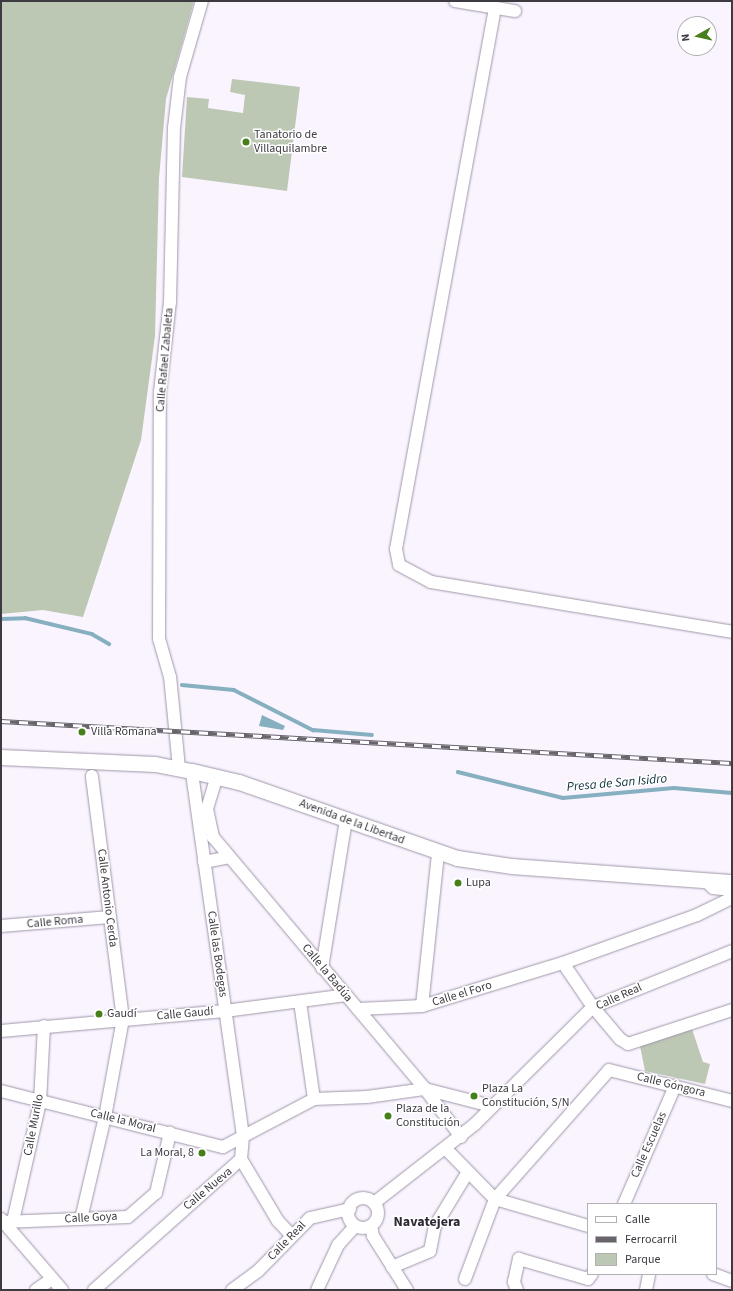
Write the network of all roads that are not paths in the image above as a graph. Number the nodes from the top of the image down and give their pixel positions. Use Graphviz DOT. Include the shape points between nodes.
graph roads {
  1 [pos="202,1"];
  2 [pos="455,1"];
  3 [pos="495,8"];
  4 [pos="515,11"];
  5 [pos="732,632"];
  6 [pos="1,758"];
  7 [pos="185,770"];
  8 [pos="92,776"];
  9 [pos="217,776"];
  10 [pos="346,819"];
  11 [pos="199,821"];
  12 [pos="214,837"];
  13 [pos="438,853"];
  14 [pos="230,857"];
  15 [pos="204,862"];
  16 [pos="705,880"];
  17 [pos="732,882"];
  18 [pos="732,890"];
  19 [pos="732,898"];
  20 [pos="110,917"];
  21 [pos="1,926"];
  22 [pos="732,951"];
  23 [pos="563,963"];
  24 [pos="322,968"];
  25 [pos="346,995"];
  26 [pos="300,1002"];
  27 [pos="422,1006"];
  28 [pos="594,1007"];
  29 [pos="358,1009"];
  30 [pos="732,1010"];
  31 [pos="225,1011"];
  32 [pos="122,1019"];
  33 [pos="44,1026"];
  34 [pos="1,1031"];
  35 [pos="675,1086"];
  36 [pos="425,1089"];
  37 [pos="1,1091"];
  38 [pos="314,1099"];
  39 [pos="732,1101"];
  40 [pos="40,1102"];
  41 [pos="491,1106"];
  42 [pos="105,1117"];
  43 [pos="170,1133"];
  44 [pos="244,1136"];
  45 [pos="460,1137"];
  46 [pos="445,1148"];
  47 [pos="241,1159"];
  48 [pos="468,1172"];
  49 [pos="495,1199"];
  50 [pos="374,1203"];
  51 [pos="624,1203"];
  52 [pos="350,1208"];
  53 [pos="81,1219"];
  54 [pos="6,1221"];
  55 [pos="355,1226"];
  56 [pos="372,1226"];
  57 [pos="587,1226"];
  58 [pos="291,1235"];
  59 [pos="392,1267"];
  60 [pos="591,1275"];
  61 [pos="649,1275"];
  62 [pos="716,1275"];
  63 [pos="52,1279"];
  64 [pos="465,1279"];
  65 [pos="732,1281"];
  66 [pos="36,1290"];
  67 [pos="62,1290"];
  68 [pos="94,1290"];
  69 [pos="232,1290"];
  70 [pos="317,1290"];
  71 [pos="407,1290"];
  72 [pos="517,1290"];
  73 [pos="646,1290"];
  1 -- 7 [label="street, Calle Rafael Zabaleta" via="180,77 174,128 170,302 160,392 159,639 170,677"];
  2 -- 3 [label="street"];
  3 -- 4 [label="street"];
  3 -- 5 [label="street" via="396,549 399,564 431,582"];
  6 -- 7 [label="main road, Avenida de la Libertad" via="155,764"];
  7 -- 9 [label="main road, Avenida de la Libertad"];
  7 -- 11 [label="street, Calle las Bodegas"];
  8 -- 20 [label="street, Calle Antonio Cerda"];
  9 -- 10 [label="main road, Avenida de la Libertad"];
  9 -- 12 [label="street, Calle la Badúa" via="207,809"];
  10 -- 13 [label="main road, Avenida de la Libertad"];
  10 -- 24 [label="street"];
  11 -- 12 [label="street"];
  11 -- 15 [label="street, Calle las Bodegas"];
  12 -- 14 [label="street, Calle la Badúa"];
  13 -- 16 [label="main road, Avenida de la Libertad" via="512,866"];
  13 -- 27 [label="street"];
  14 -- 15 [label="street"];
  14 -- 24 [label="street, Calle la Badúa"];
  15 -- 31 [label="street, Calle las Bodegas"];
  16 -- 17 [label="main road, Avenida de la Libertad"];
  16 -- 18 [label="street, Avenida de la Libertad" via="713,888"];
  19 -- 23 [label="street, Calle el Foro" via="697,915"];
  20 -- 21 [label="street, Calle Roma"];
  20 -- 32 [label="street, Calle Antonio Cerda"];
  22 -- 28 [label="street, Calle Real"];
  23 -- 27 [label="street, Calle el Foro"];
  23 -- 28 [label="street"];
  24 -- 25 [label="street, Calle la Badúa"];
  25 -- 26 [label="street, Calle Gaudí"];
  25 -- 29 [label="street, Calle la Badúa"];
  26 -- 31 [label="street, Calle Gaudí"];
  26 -- 38 [label="street"];
  27 -- 29 [label="street, Calle el Foro"];
  28 -- 30 [label="street" via="620,1039 628,1044"];
  28 -- 41 [label="street, Calle Real"];
  29 -- 36 [label="street, Calle la Badúa"];
  31 -- 32 [label="street, Calle Gaudí"];
  31 -- 44 [label="street, Calle las Bodegas"];
  32 -- 33 [label="street, Calle Gaudí"];
  32 -- 42 [label="street, Calle Antonio Cerda"];
  33 -- 34 [label="street, Calle Gaudí"];
  33 -- 40 [label="street, Calle Murillo"];
  35 -- 39 [label="street, Calle Góngora"];
  35 -- 49 [label="street, Calle Góngora" via="609,1070"];
  35 -- 51 [label="street, Calle Escuelas"];
  36 -- 38 [label="street" via="367,1097"];
  36 -- 41 [label="street"];
  36 -- 45 [label="street, Calle la Badúa"];
  37 -- 40 [label="street, Calle la Moral"];
  38 -- 44 [label="street"];
  40 -- 42 [label="street, Calle la Moral"];
  40 -- 54 [label="street, Calle Murillo"];
  41 -- 45 [label="street"];
  42 -- 43 [label="street, Calle la Moral"];
  42 -- 53 [label="street, Calle Antonio Cerda"];
  43 -- 44 [label="street, Calle la Moral" via="223,1147"];
  43 -- 53 [label="street, Calle Goya" via="156,1193 128,1217"];
  44 -- 47 [label="street, Calle Nueva"];
  45 -- 46 [label="street"];
  46 -- 48 [label="street"];
  46 -- 50 [label="street"];
  47 -- 58 [label="street" via="278,1221"];
  47 -- 68 [label="street, Calle Nueva"];
  48 -- 49 [label="street"];
  48 -- 59 [label="street" via="435,1226 430,1251"];
  49 -- 57 [label="street"];
  49 -- 64 [label="street"];
  50 -- 52 [label="street" via="358,1200"];
  50 -- 56 [label="street" via="378,1213"];
  52 -- 55 [label="street" via="349,1215"];
  52 -- 58 [label="street, Calle Real" via="310,1218"];
  53 -- 54 [label="street, Calle Goya"];
  54 -- 63 [label="street"];
  55 -- 56 [label="street"];
  55 -- 70 [label="street" via="338,1245"];
  56 -- 59 [label="street" via="373,1236"];
  58 -- 69 [label="street, Calle Real" via="258,1271"];
  59 -- 71 [label="street"];
  60 -- 72 [label="street" via="588,1279 520,1259 514,1282"];
  61 -- 73 [label="street"];
  62 -- 65 [label="street"];
  63 -- 66 [label="street"];
  63 -- 67 [label="street"];
}
